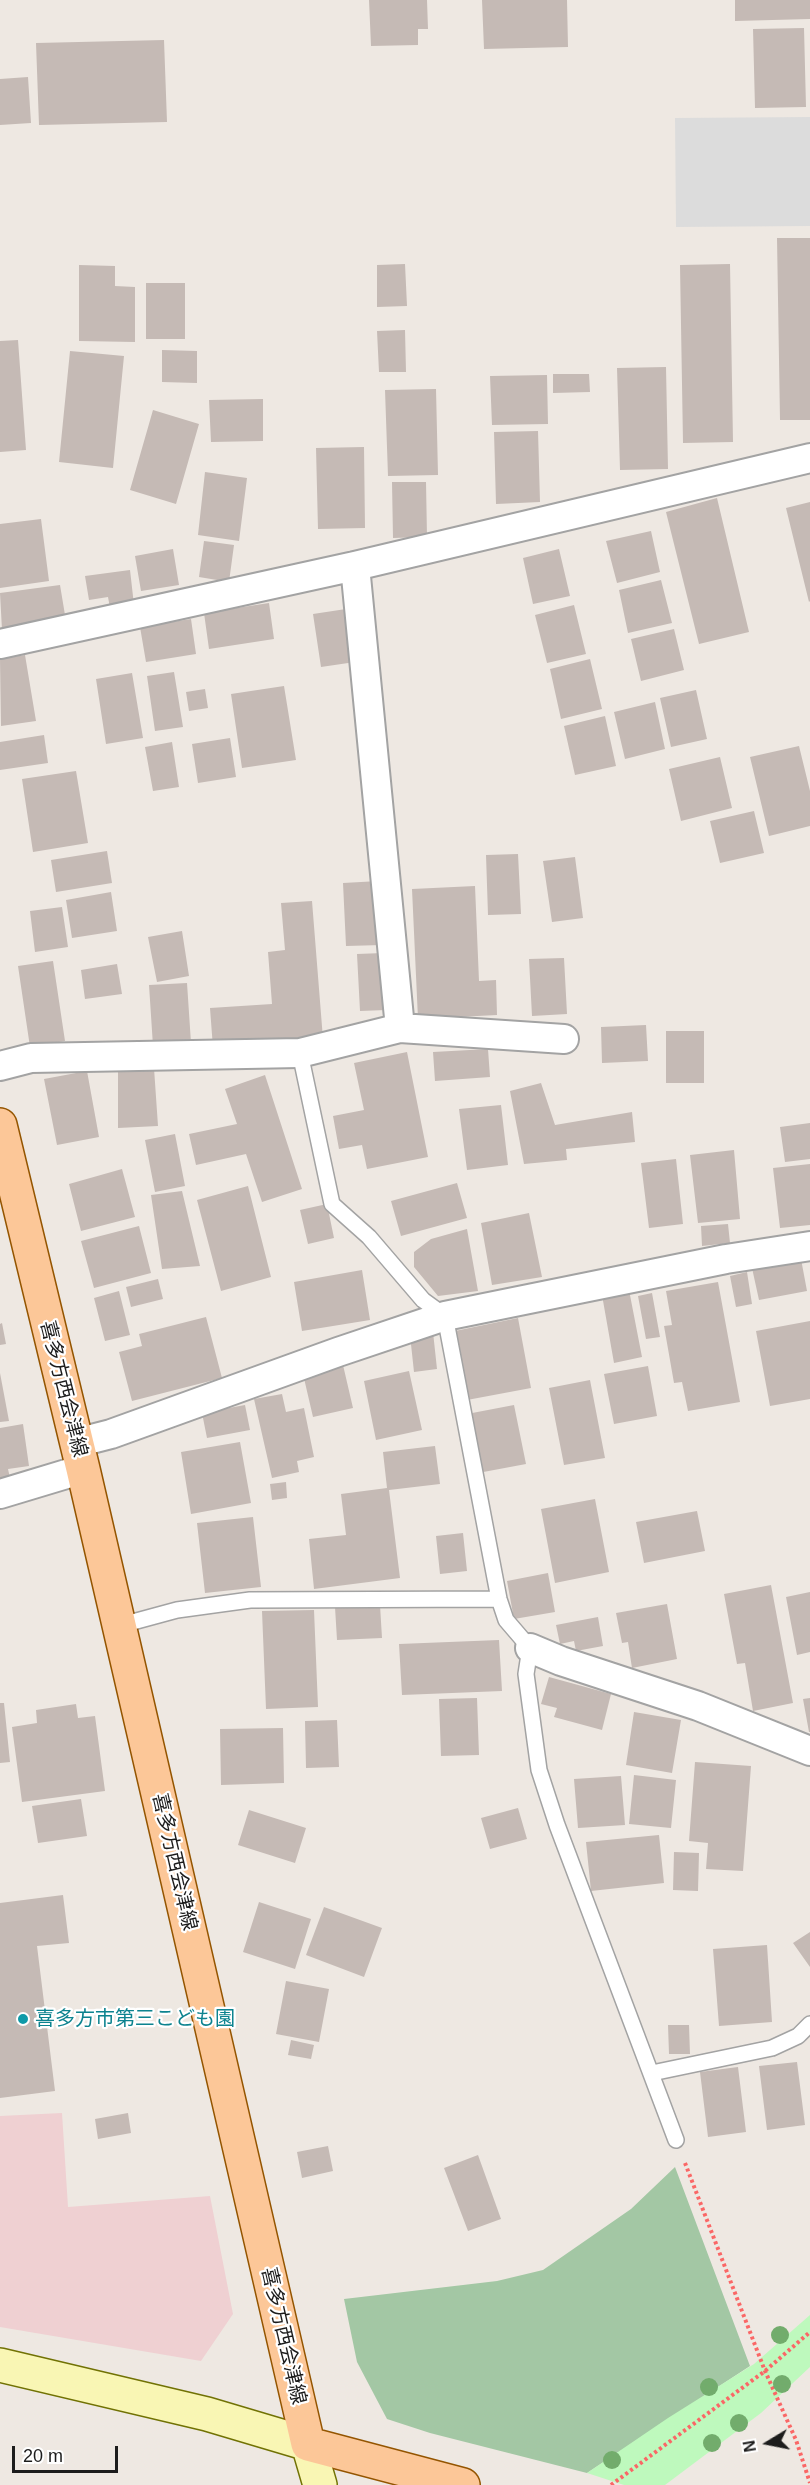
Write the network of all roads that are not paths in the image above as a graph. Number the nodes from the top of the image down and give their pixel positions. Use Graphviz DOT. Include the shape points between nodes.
graph roads {
  1 [pos="810,458"];
  2 [pos="355,566"];
  3 [pos="0,644"];
  4 [pos="400,1028"];
  5 [pos="564,1039"];
  6 [pos="300,1053"];
  7 [pos="0,1066"];
  8 [pos="0,1125"];
  9 [pos="810,1246"];
  10 [pos="445,1316"];
  11 [pos="80,1456"];
  12 [pos="0,1494"];
  13 [pos="499,1599"];
  14 [pos="118,1626"];
  15 [pos="530,1648"];
  16 [pos="810,1751"];
  17 [pos="810,2024"];
  18 [pos="652,2073"];
  19 [pos="676,2140"];
  20 [pos="0,2365"];
  21 [pos="308,2444"];
  22 [pos="320,2485"];
  23 [pos="463,2485"];
  1 -- 2 [label="street"];
  2 -- 3 [label="street"];
  2 -- 4 [label="street"];
  4 -- 5 [label="street"];
  4 -- 6 [label="street"];
  6 -- 7 [label="street" via="31,1058"];
  6 -- 10 [label="lane" via="332,1204 369,1237 423,1300"];
  8 -- 11 [label="main road, 喜多方西会津線"];
  9 -- 10 [label="street" via="714,1261"];
  10 -- 11 [label="street" via="111,1434"];
  10 -- 13 [label="lane"];
  11 -- 12 [label="street"];
  11 -- 14 [label="main road, 喜多方西会津線"];
  13 -- 14 [label="lane" via="250,1600 177,1610"];
  13 -- 15 [label="lane" via="506,1620"];
  14 -- 21 [label="main road, 喜多方西会津線"];
  15 -- 16 [label="street" via="698,1706"];
  15 -- 18 [label="lane" via="526,1674 539,1770"];
  17 -- 18 [label="lane" via="798,2036 772,2048"];
  18 -- 19 [label="lane"];
  20 -- 21 [label="street" via="207,2414"];
  21 -- 22 [label="street"];
  21 -- 23 [label="main road"];
}
